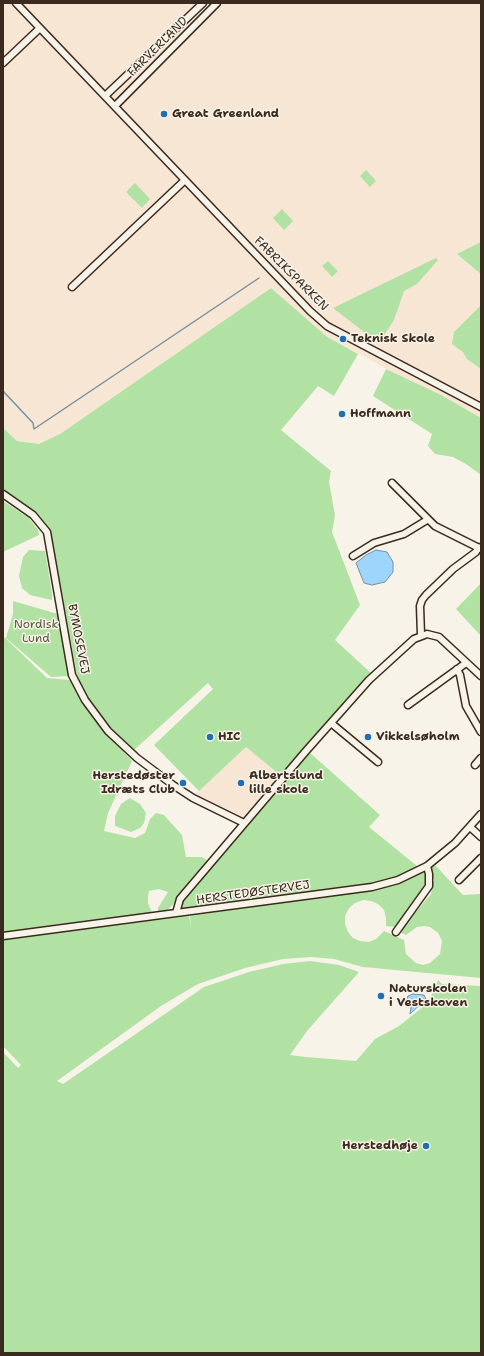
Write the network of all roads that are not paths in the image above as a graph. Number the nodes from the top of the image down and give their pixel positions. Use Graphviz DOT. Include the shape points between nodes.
graph roads {
  1 [pos="16,3"];
  2 [pos="203,3"];
  3 [pos="217,3"];
  4 [pos="40,28"];
  5 [pos="171,33"];
  6 [pos="179,41"];
  7 [pos="3,63"];
  8 [pos="105,96"];
  9 [pos="115,106"];
  10 [pos="185,180"];
  11 [pos="72,287"];
  12 [pos="481,407"];
  13 [pos="392,483"];
  14 [pos="3,494"];
  15 [pos="427,520"];
  16 [pos="480,548"];
  17 [pos="353,556"];
  18 [pos="421,635"];
  19 [pos="466,663"];
  20 [pos="457,669"];
  21 [pos="481,676"];
  22 [pos="408,705"];
  23 [pos="331,723"];
  24 [pos="481,732"];
  25 [pos="481,758"];
  26 [pos="378,762"];
  27 [pos="475,765"];
  28 [pos="481,814"];
  29 [pos="244,823"];
  30 [pos="470,827"];
  31 [pos="481,837"];
  32 [pos="481,858"];
  33 [pos="427,866"];
  34 [pos="459,880"];
  35 [pos="176,913"];
  36 [pos="396,932"];
  37 [pos="3,936"];
  1 -- 4 [label="street, FABRIKSPARKEN"];
  2 -- 5 [label="street, FARVERLAND"];
  3 -- 6 [label="street, FARVERLAND"];
  4 -- 7 [label="street"];
  4 -- 8 [label="street, FABRIKSPARKEN"];
  5 -- 6 [label="street"];
  5 -- 8 [label="street, FARVERLAND"];
  6 -- 9 [label="street, FARVERLAND"];
  8 -- 9 [label="street, FABRIKSPARKEN"];
  9 -- 10 [label="street, FABRIKSPARKEN"];
  10 -- 11 [label="street"];
  10 -- 12 [label="street, FABRIKSPARKEN" via="298,300 327,326"];
  13 -- 15 [label="street"];
  14 -- 29 [label="street, BYMOSEVEJ" via="33,515 47,532 72,675 85,700 108,731 137,758 193,798"];
  15 -- 16 [label="street" via="445,532"];
  15 -- 17 [label="street" via="404,534 374,542"];
  16 -- 18 [label="street" via="422,600"];
  18 -- 19 [label="street" via="433,634 439,637"];
  18 -- 23 [label="street" via="385,663"];
  19 -- 20 [label="street"];
  19 -- 21 [label="street"];
  20 -- 22 [label="street"];
  20 -- 24 [label="street" via="466,706"];
  23 -- 26 [label="street"];
  23 -- 29 [label="street"];
  25 -- 27 [label="street"];
  28 -- 30 [label="street, HERSTEDØSTERVEJ"];
  29 -- 35 [label="street" via="180,899"];
  30 -- 31 [label="street"];
  30 -- 33 [label="street, HERSTEDØSTERVEJ"];
  32 -- 34 [label="street"];
  33 -- 35 [label="street, HERSTEDØSTERVEJ" via="398,880 372,887"];
  33 -- 36 [label="street" via="429,886"];
  35 -- 37 [label="street, HERSTEDØSTERVEJ"];
}
